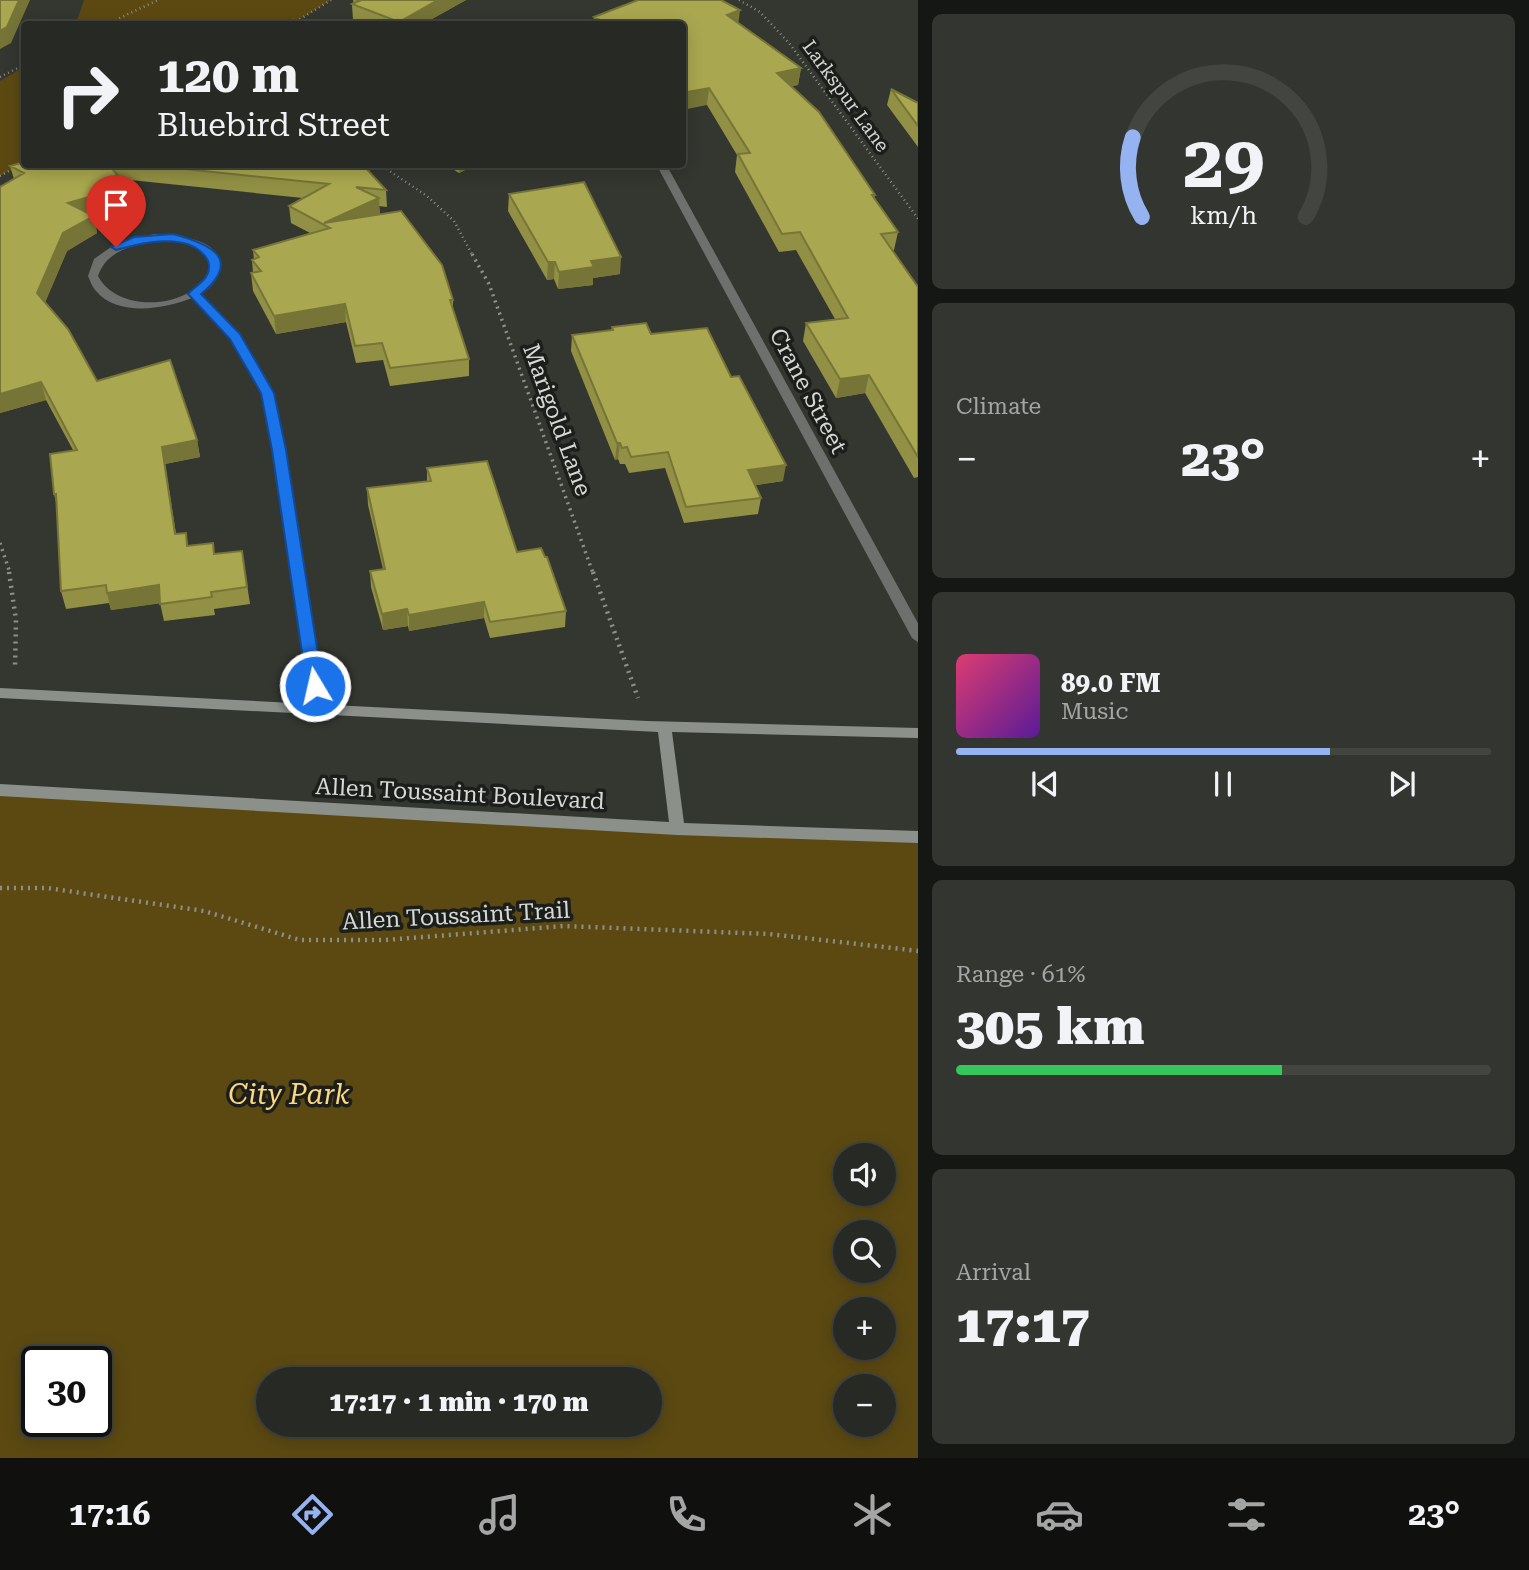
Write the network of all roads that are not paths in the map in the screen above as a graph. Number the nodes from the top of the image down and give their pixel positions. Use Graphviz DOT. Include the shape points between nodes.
graph roads {
  1 [pos="663,168"];
  2 [pos="194,294"];
  3 [pos="918,638"];
  4 [pos="7,693"];
  5 [pos="318,708"];
  6 [pos="664,726"];
  7 [pos="918,733"];
  8 [pos="0,790"];
  9 [pos="677,829"];
  10 [pos="918,837"];
  1 -- 3 [label="street, Crane Street"];
  2 -- 2 [label="street" via="212,279 216,267 213,257 191,241 134,240 110,251 94,267 98,289 126,304 168,303"];
  2 -- 5 [label="street" via="236,337 268,393"];
  4 -- 5 [label="main road"];
  5 -- 6 [label="main road"];
  6 -- 7 [label="main road"];
  6 -- 9 [label="main road"];
  8 -- 9 [label="main road, Allen Toussaint Boulevard"];
  9 -- 10 [label="main road, Allen Toussaint Boulevard"];
}
